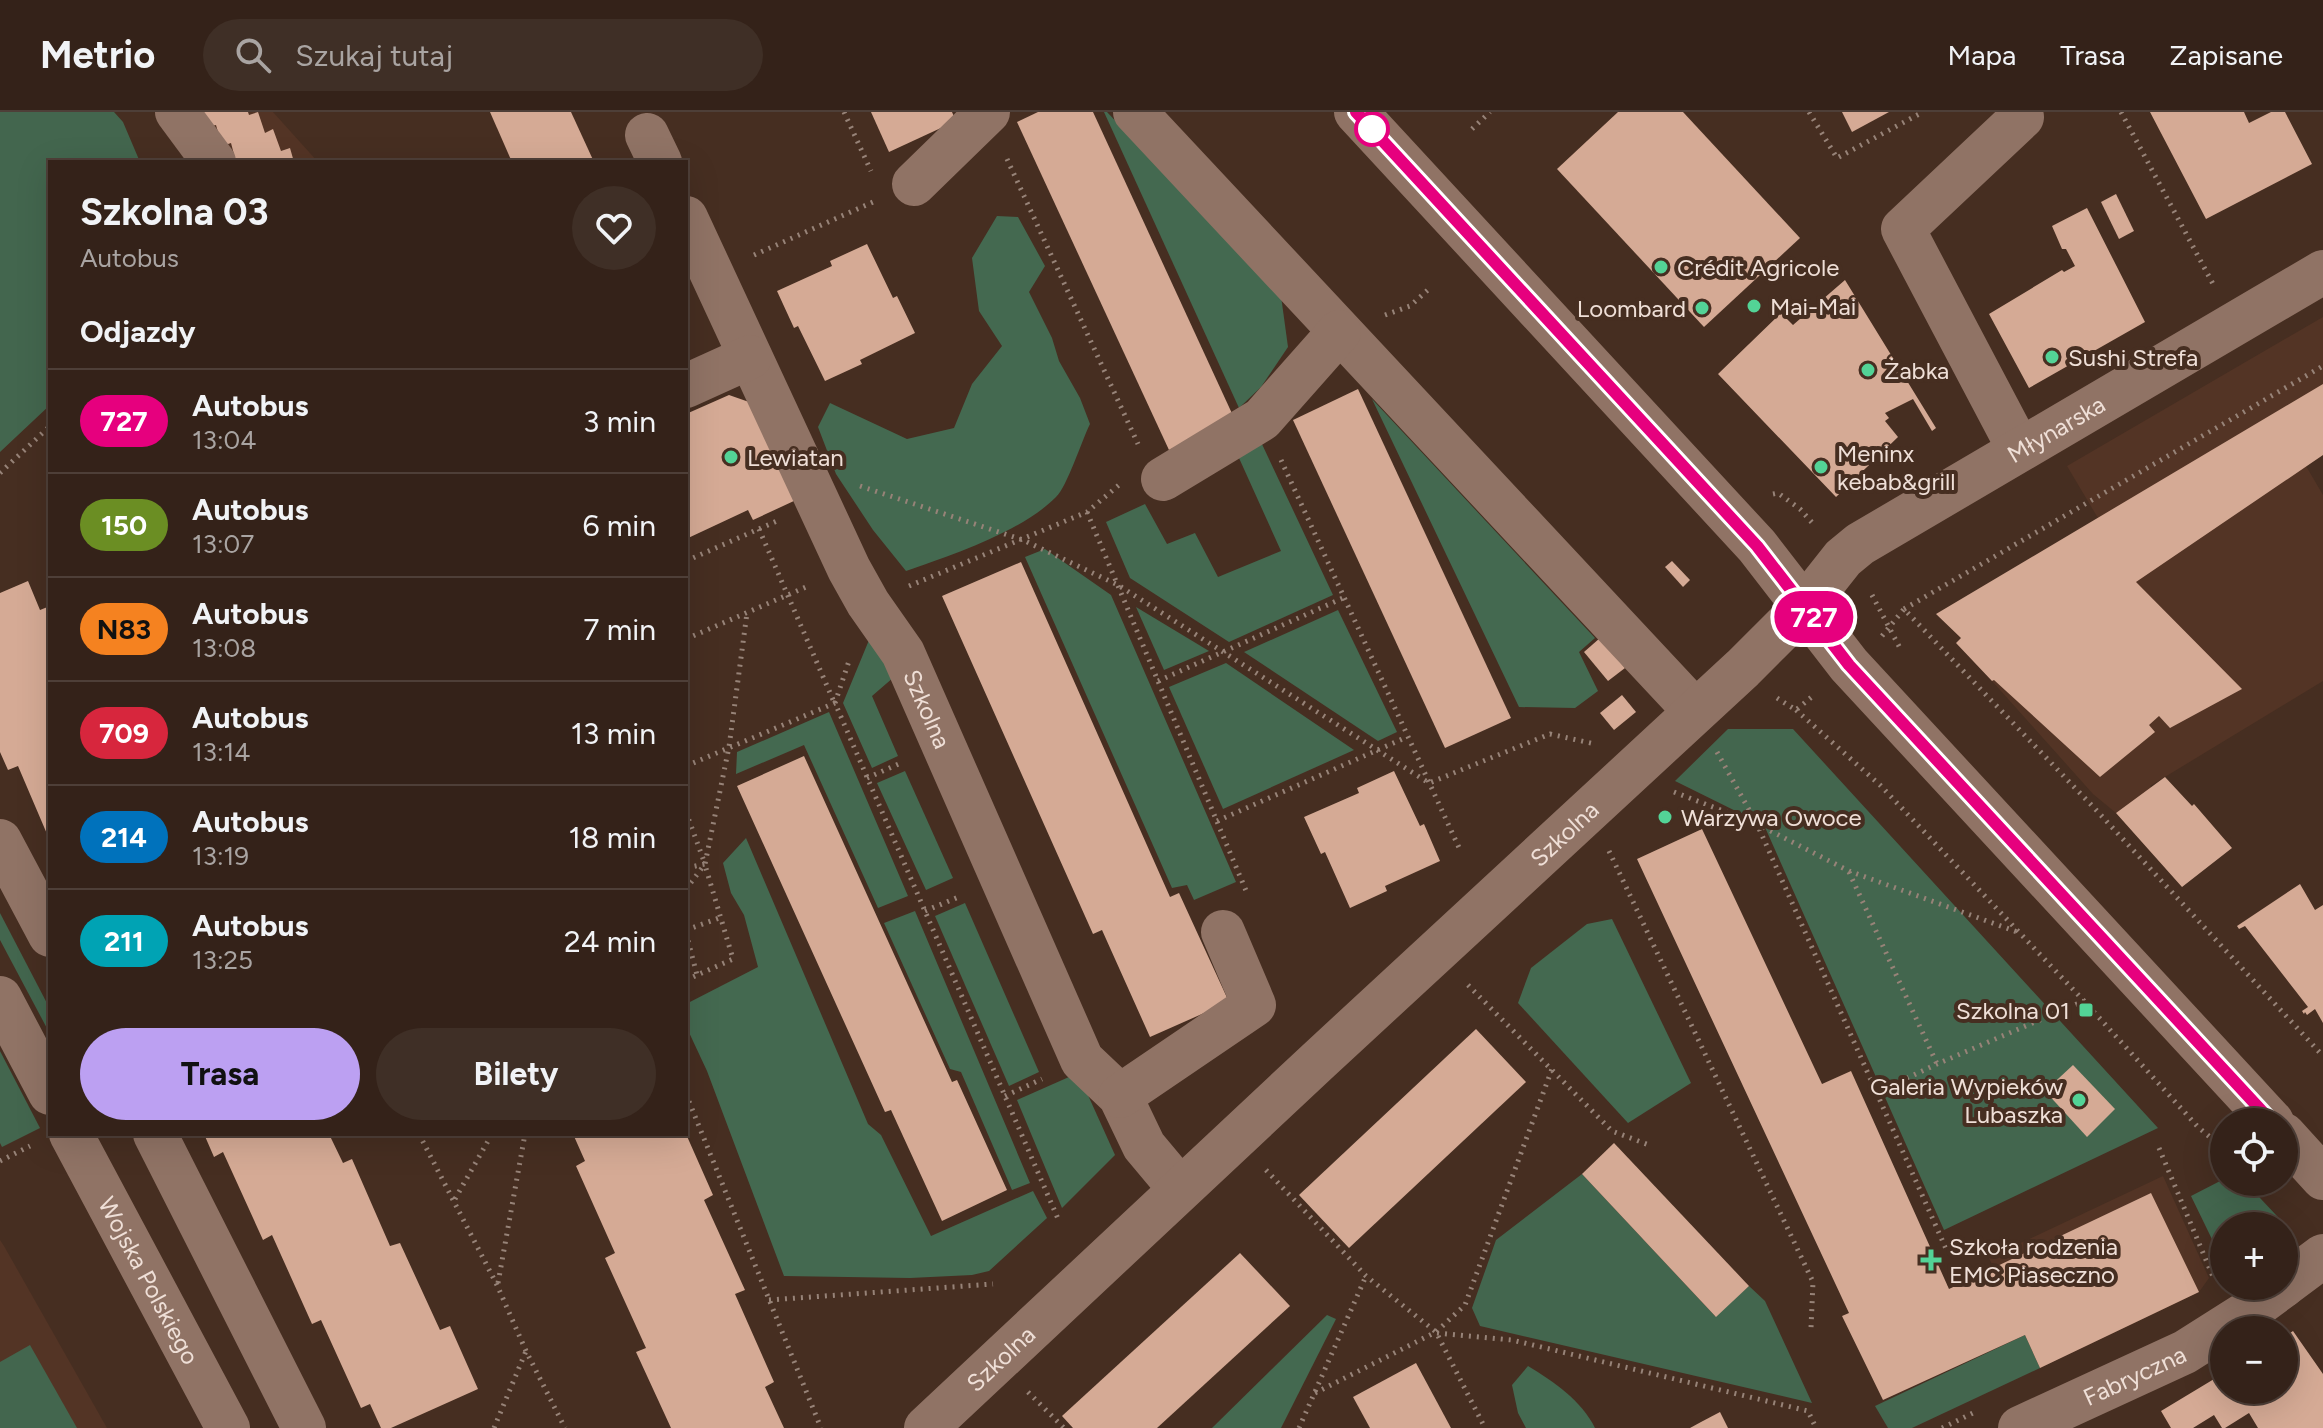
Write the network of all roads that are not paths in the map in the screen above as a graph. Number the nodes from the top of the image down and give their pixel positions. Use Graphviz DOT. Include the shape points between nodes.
graph roads {
  1 [pos="177,112"];
  2 [pos="1135,112"];
  3 [pos="1356,112"];
  4 [pos="2020,112"];
  5 [pos="987,113"];
  6 [pos="213,160"];
  7 [pos="898,191"];
  8 [pos="688,222"];
  9 [pos="2323,272"];
  10 [pos="1339,332"];
  11 [pos="750,357"];
  12 [pos="688,385"];
  13 [pos="2019,449"];
  14 [pos="1155,470"];
  15 [pos="1805,606"];
  16 [pos="1695,711"];
  17 [pos="0,841"];
  18 [pos="1238,919"];
  19 [pos="48,931"];
  20 [pos="0,998"];
  21 [pos="48,1089"];
  22 [pos="1120,1096"];
  23 [pos="2259,1108"];
  24 [pos="156,1136"];
  25 [pos="52,1139"];
  26 [pos="2298,1150"];
  27 [pos="2323,1178"];
  28 [pos="1180,1189"];
  29 [pos="2323,1256"];
  30 [pos="2298,1275"];
  31 [pos="2264,1300"];
  32 [pos="228,1428"];
  33 [pos="304,1428"];
  34 [pos="926,1428"];
  35 [pos="2020,1428"];
  1 -- 6 [label="street"];
  2 -- 10 [label="street"];
  3 -- 15 [label="street" via="1757,546"];
  4 -- 13 [label="street" via="2022,117 1903,229"];
  5 -- 7 [label="street"];
  8 -- 11 [label="street, Szkolna"];
  9 -- 13 [label="street, Młynarska"];
  10 -- 14 [label="street" via="1262,419"];
  10 -- 16 [label="street"];
  11 -- 12 [label="street"];
  11 -- 22 [label="street, Szkolna" via="859,586 903,653 1082,1060"];
  13 -- 15 [label="street, Młynarska" via="1860,544"];
  15 -- 16 [label="street, Szkolna"];
  15 -- 23 [label="street" via="1849,665"];
  16 -- 28 [label="street, Szkolna"];
  17 -- 19 [label="street"];
  18 -- 22 [label="street" via="1254,1005"];
  20 -- 21 [label="street"];
  22 -- 28 [label="street, Szkolna" via="1144,1146"];
  24 -- 33 [label="street"];
  25 -- 32 [label="street, Wojska Polskiego"];
  26 -- 27 [label="street"];
  28 -- 34 [label="street, Szkolna"];
  29 -- 30 [label="street, Fabryczna"];
  31 -- 35 [label="street, Fabryczna" via="2185,1352"];
}
